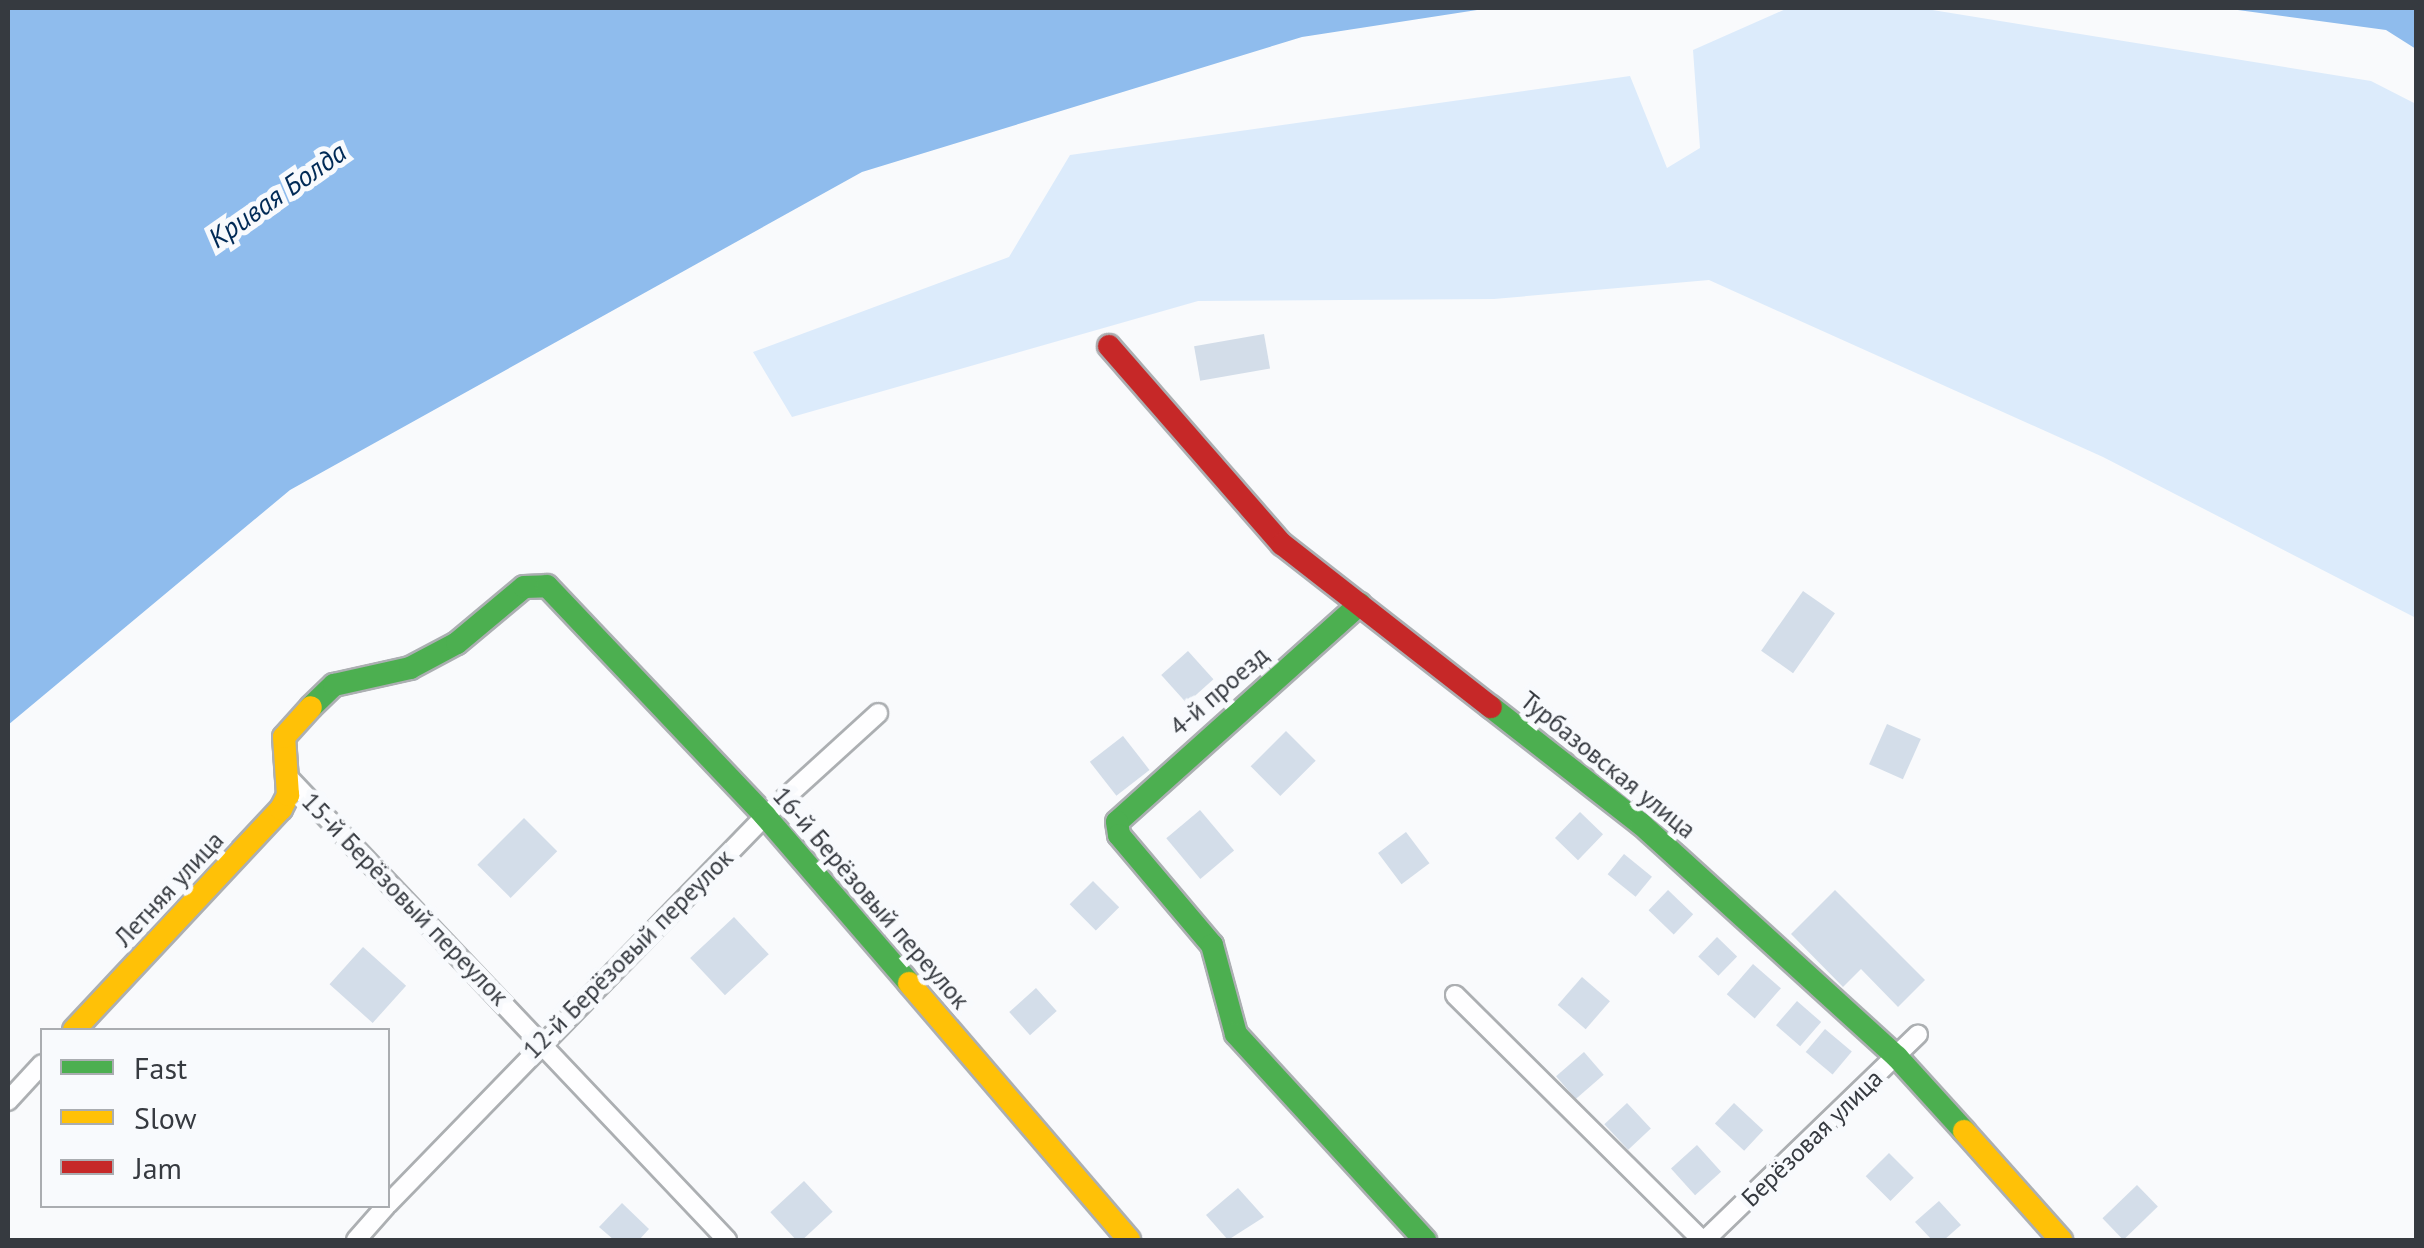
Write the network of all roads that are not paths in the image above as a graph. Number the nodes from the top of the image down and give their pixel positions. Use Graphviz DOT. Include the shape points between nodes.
graph roads {
  1 [pos="1109,346"];
  2 [pos="563,598"];
  3 [pos="1360,604"];
  4 [pos="878,714"];
  5 [pos="288,777"];
  6 [pos="765,816"];
  7 [pos="1455,995"];
  8 [pos="76,1028"];
  9 [pos="1918,1034"];
  10 [pos="540,1041"];
  11 [pos="1897,1057"];
  12 [pos="40,1066"];
  13 [pos="8,1101"];
  14 [pos="390,1202"];
  15 [pos="384,1208"];
  16 [pos="357,1240"];
  17 [pos="727,1240"];
  18 [pos="1128,1240"];
  19 [pos="1425,1240"];
  20 [pos="1704,1240"];
  21 [pos="2061,1240"];
  1 -- 3 [label="street, Турбазовская улица" via="1282,544"];
  2 -- 5 [label="street, Летняя улица" via="547,586 524,587 433,657 334,685 284,737"];
  2 -- 6 [label="street, 16-й Берёзовый переулок"];
  3 -- 11 [label="street, Турбазовская улица" via="1641,824"];
  3 -- 19 [label="street, 4-й проезд" via="1117,822 1119,836 1212,945 1236,1034"];
  4 -- 6 [label="street, 12-й Берёзовый переулок"];
  5 -- 8 [label="street, Летняя улица" via="281,809"];
  5 -- 10 [label="street, 15-й Берёзовый переулок"];
  6 -- 10 [label="street, 12-й Берёзовый переулок"];
  6 -- 18 [label="street, 16-й Берёзовый переулок"];
  7 -- 20 [label="street"];
  9 -- 11 [label="street, Берёзовая улица"];
  10 -- 14 [label="street, 12-й Берёзовый переулок"];
  10 -- 17 [label="street, 15-й Берёзовый переулок"];
  11 -- 20 [label="street, Берёзовая улица"];
  11 -- 21 [label="street, Турбазовская улица"];
  12 -- 13 [label="street"];
  15 -- 16 [label="street, 12-й Берёзовый переулок"];
}
